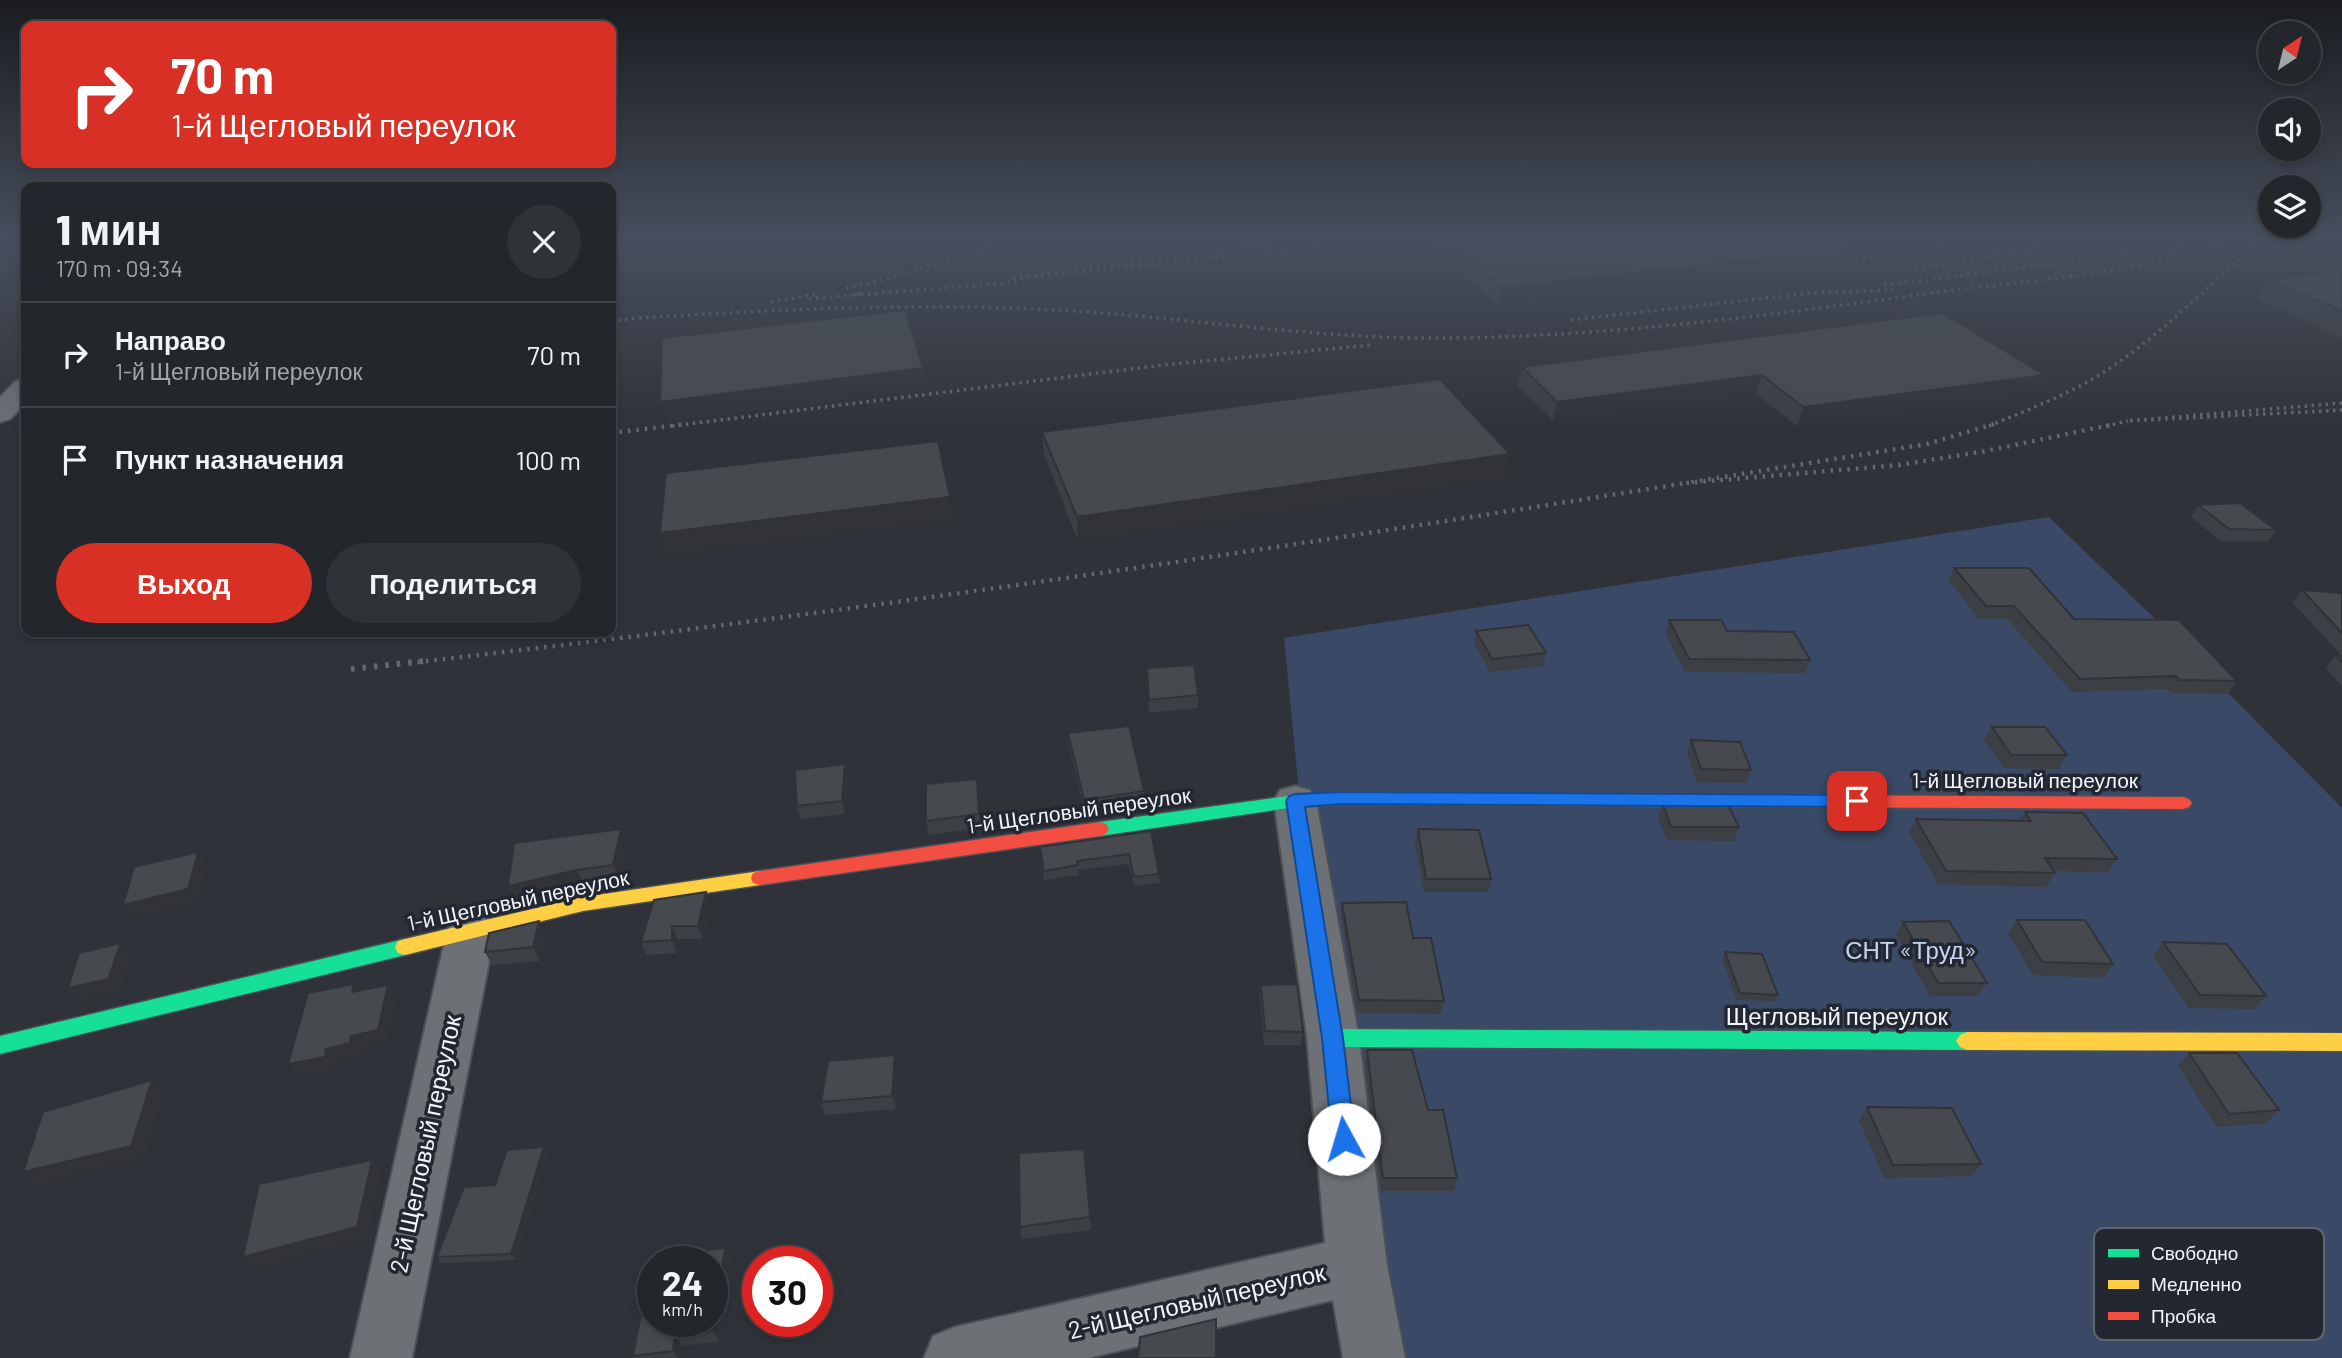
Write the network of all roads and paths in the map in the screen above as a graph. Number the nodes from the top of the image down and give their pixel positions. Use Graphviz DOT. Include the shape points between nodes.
graph roads {
  1 [pos="21,392"];
  2 [pos="0,413"];
  3 [pos="1295,801"];
  4 [pos="2183,803"];
  5 [pos="471,931"];
  6 [pos="1333,1038"];
  7 [pos="2342,1042"];
  8 [pos="0,1045"];
  9 [pos="1357,1265"];
  10 [pos="380,1358"];
  11 [pos="955,1358"];
  12 [pos="1374,1358"];
  1 -- 2 [label="street"];
  3 -- 4 [label="street, 1-й Щегловый переулок"];
  3 -- 5 [label="street, 1-й Щегловый переулок" via="583,904"];
  3 -- 6 [label="street"];
  5 -- 8 [label="street, 1-й Щегловый переулок"];
  5 -- 10 [label="street, 2-й Щегловый переулок"];
  6 -- 7 [label="street, Щегловый переулок"];
  6 -- 9 [label="street"];
  9 -- 11 [label="street, 2-й Щегловый переулок"];
  9 -- 12 [label="street"];
}
